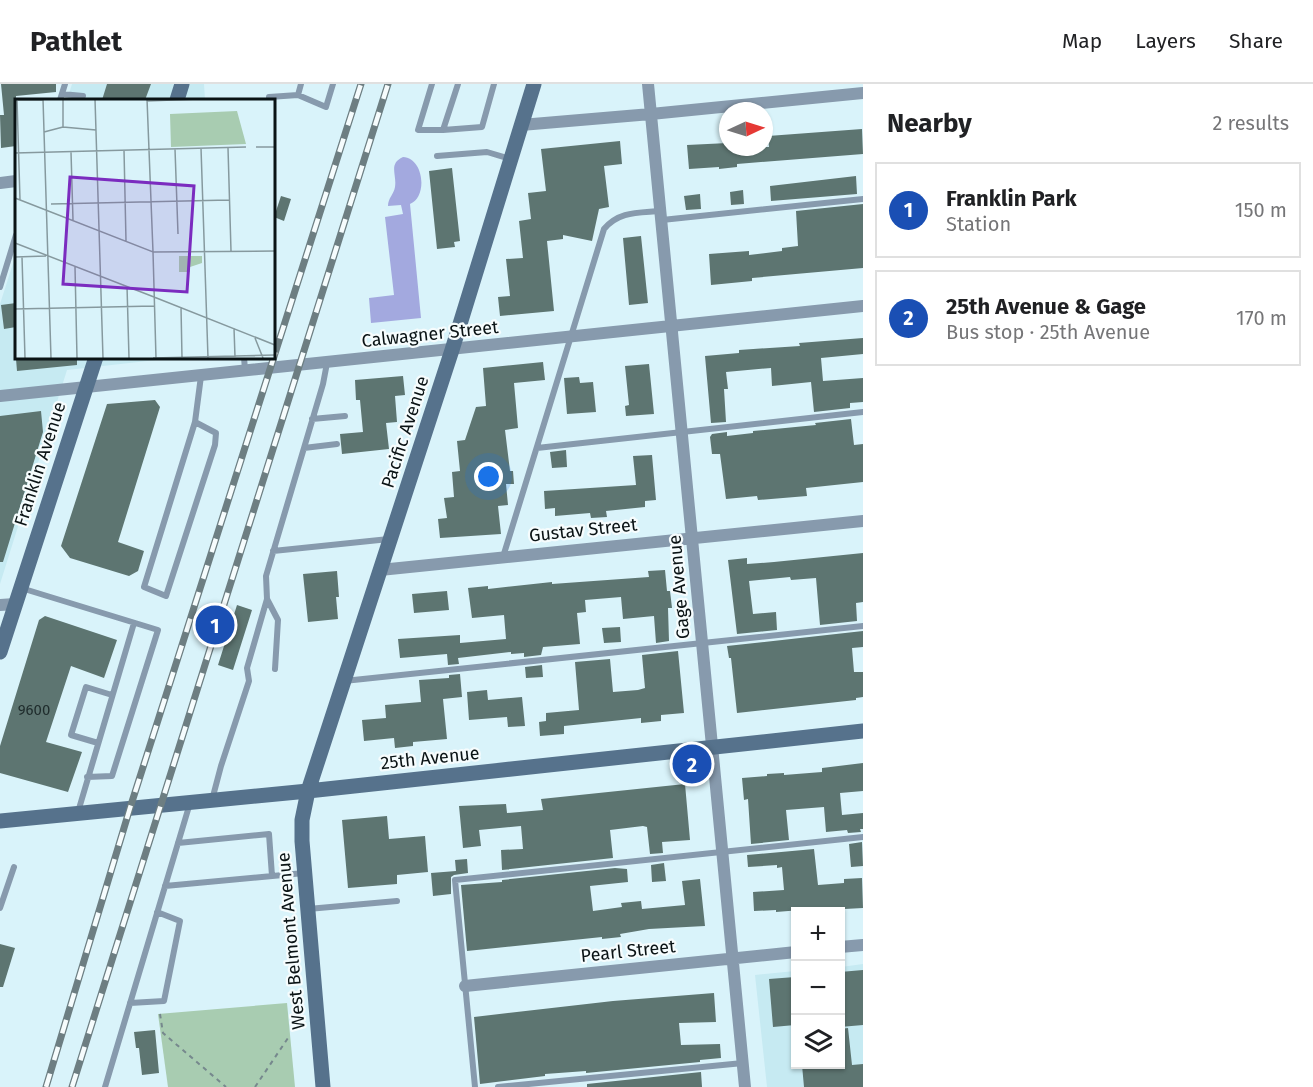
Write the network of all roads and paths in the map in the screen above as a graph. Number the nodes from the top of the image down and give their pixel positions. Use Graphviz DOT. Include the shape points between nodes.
graph roads {
  1 [pos="65,84"];
  2 [pos="182,84"];
  3 [pos="301,84"];
  4 [pos="333,84"];
  5 [pos="432,84"];
  6 [pos="458,84"];
  7 [pos="494,84"];
  8 [pos="534,84"];
  9 [pos="648,84"];
  10 [pos="863,93"];
  11 [pos="298,95"];
  12 [pos="61,97"];
  13 [pos="81,99"];
  14 [pos="177,99"];
  15 [pos="269,99"];
  16 [pos="651,114"];
  17 [pos="521,124"];
  18 [pos="443,130"];
  19 [pos="437,156"];
  20 [pos="510,160"];
  21 [pos="15,181"];
  22 [pos="0,183"];
  23 [pos="863,199"];
  24 [pos="661,215"];
  25 [pos="13,257"];
  26 [pos="0,287"];
  27 [pos="863,306"];
  28 [pos="672,326"];
  29 [pos="571,337"];
  30 [pos="453,350"];
  31 [pos="96,358"];
  32 [pos="244,358"];
  33 [pos="327,363"];
  34 [pos="245,371"];
  35 [pos="201,376"];
  36 [pos="86,388"];
  37 [pos="0,396"];
  38 [pos="863,412"];
  39 [pos="345,416"];
  40 [pos="312,419"];
  41 [pos="195,422"];
  42 [pos="682,432"];
  43 [pos="337,444"];
  44 [pos="304,448"];
  45 [pos="537,448"];
  46 [pos="863,521"];
  47 [pos="692,537"];
  48 [pos="390,539"];
  49 [pos="273,551"];
  50 [pos="503,557"];
  51 [pos="380,570"];
  52 [pos="20,587"];
  53 [pos="267,599"];
  54 [pos="7,605"];
  55 [pos="211,608"];
  56 [pos="225,613"];
  57 [pos="134,622"];
  58 [pos="863,626"];
  59 [pos="702,643"];
  60 [pos="0,652"];
  61 [pos="275,669"];
  62 [pos="344,681"];
  63 [pos="112,695"];
  64 [pos="863,731"];
  65 [pos="98,743"];
  66 [pos="712,747"];
  67 [pos="87,777"];
  68 [pos="308,791"];
  69 [pos="212,801"];
  70 [pos="190,803"];
  71 [pos="77,814"];
  72 [pos="0,821"];
  73 [pos="863,837"];
  74 [pos="178,843"];
  75 [pos="723,852"];
  76 [pos="14,867"];
  77 [pos="304,873"];
  78 [pos="272,876"];
  79 [pos="165,886"];
  80 [pos="397,901"];
  81 [pos="0,908"];
  82 [pos="308,909"];
  83 [pos="157,912"];
  84 [pos="863,945"];
  85 [pos="845,947"];
  86 [pos="791,952"];
  87 [pos="733,958"];
  88 [pos="465,987"];
  89 [pos="130,1003"];
  90 [pos="160,1014"];
  91 [pos="290,1035"];
  92 [pos="743,1063"];
  93 [pos="105,1087"];
  94 [pos="226,1087"];
  95 [pos="255,1087"];
  96 [pos="323,1087"];
  97 [pos="475,1087"];
  98 [pos="498,1087"];
  99 [pos="745,1087"];
  1 -- 12 [label="lane"];
  2 -- 14 [label="street"];
  3 -- 11 [label="lane"];
  4 -- 11 [label="lane" via="326,108"];
  5 -- 18 [label="lane" via="418,129"];
  6 -- 18 [label="lane"];
  7 -- 18 [label="lane" via="482,127"];
  8 -- 17 [label="street, Pacific Avenue"];
  9 -- 16 [label="street, Gage Avenue"];
  10 -- 16 [label="street"];
  11 -- 15 [label="lane"];
  12 -- 13 [label="lane" via="82,96"];
  16 -- 17 [label="street"];
  16 -- 24 [label="street, Gage Avenue"];
  17 -- 20 [label="street, Pacific Avenue"];
  19 -- 20 [label="lane" via="487,152"];
  20 -- 30 [label="street, Pacific Avenue"];
  21 -- 22 [label="street"];
  23 -- 24 [label="lane"];
  24 -- 28 [label="street, Gage Avenue"];
  24 -- 29 [label="lane" via="623,215 612,219 604,229"];
  25 -- 26 [label="lane"];
  27 -- 28 [label="street, Calwagner Street"];
  28 -- 29 [label="street, Calwagner Street"];
  28 -- 42 [label="street, Gage Avenue"];
  29 -- 30 [label="street, Calwagner Street"];
  29 -- 45 [label="lane"];
  30 -- 33 [label="street, Calwagner Street"];
  30 -- 48 [label="street, Pacific Avenue"];
  31 -- 36 [label="street, Franklin Avenue"];
  32 -- 34 [label="lane"];
  33 -- 34 [label="street, Calwagner Street"];
  33 -- 40 [label="lane"];
  34 -- 35 [label="street, Calwagner Street"];
  35 -- 36 [label="street, Calwagner Street"];
  35 -- 41 [label="lane"];
  36 -- 37 [label="street, Calwagner Street"];
  36 -- 52 [label="street, Franklin Avenue"];
  38 -- 42 [label="lane"];
  39 -- 40 [label="lane"];
  40 -- 44 [label="lane"];
  41 -- 41 [label="lane" via="216,433 215,445 166,596 144,587"];
  42 -- 45 [label="lane"];
  42 -- 47 [label="street, Gage Avenue"];
  43 -- 44 [label="lane"];
  44 -- 49 [label="lane"];
  45 -- 50 [label="lane"];
  46 -- 47 [label="street, Gustav Street"];
  47 -- 50 [label="street, Gustav Street"];
  47 -- 59 [label="street, Gage Avenue"];
  48 -- 49 [label="lane"];
  48 -- 51 [label="street, Pacific Avenue"];
  49 -- 53 [label="lane" via="266,576"];
  50 -- 51 [label="street, Gustav Street"];
  51 -- 62 [label="street, Pacific Avenue"];
  52 -- 54 [label="street, Franklin Avenue"];
  52 -- 57 [label="lane"];
  53 -- 61 [label="lane" via="278,620"];
  53 -- 69 [label="lane" via="247,668 249,681"];
  54 -- 60 [label="street, Franklin Avenue"];
  55 -- 56 [label="path"];
  57 -- 63 [label="lane"];
  57 -- 67 [label="lane" via="158,630 112,776"];
  58 -- 59 [label="lane"];
  59 -- 62 [label="lane"];
  59 -- 66 [label="street, Gage Avenue"];
  62 -- 68 [label="street, Pacific Avenue"];
  63 -- 65 [label="lane"];
  63 -- 65 [label="lane" via="86,687 71,735"];
  64 -- 66 [label="street, 25th Avenue"];
  65 -- 67 [label="lane"];
  66 -- 68 [label="street, 25th Avenue"];
  66 -- 75 [label="street, Gage Avenue"];
  67 -- 71 [label="lane"];
  68 -- 69 [label="street, 25th Avenue"];
  68 -- 77 [label="street, West Belmont Avenue" via="302,820"];
  69 -- 70 [label="street, 25th Avenue"];
  70 -- 71 [label="street, 25th Avenue"];
  70 -- 74 [label="lane"];
  71 -- 72 [label="street, 25th Avenue"];
  73 -- 75 [label="lane"];
  74 -- 78 [label="lane" via="269,834"];
  74 -- 79 [label="lane"];
  75 -- 87 [label="street, Gage Avenue"];
  75 -- 88 [label="lane" via="455,880"];
  76 -- 81 [label="lane"];
  77 -- 78 [label="lane"];
  77 -- 82 [label="street, West Belmont Avenue"];
  78 -- 79 [label="lane"];
  79 -- 83 [label="lane"];
  80 -- 82 [label="lane"];
  82 -- 96 [label="street, West Belmont Avenue"];
  83 -- 89 [label="lane"];
  83 -- 89 [label="lane" via="180,921 164,1001"];
  84 -- 85 [label="street"];
  86 -- 87 [label="street, Pearl Street"];
  87 -- 88 [label="street, Pearl Street"];
  87 -- 92 [label="street, Gage Avenue"];
  88 -- 97 [label="lane"];
  89 -- 93 [label="lane"];
  90 -- 94 [label="path" via="163,1033"];
  91 -- 95 [label="path"];
  92 -- 98 [label="lane"];
  92 -- 99 [label="street, Gage Avenue"];
}
